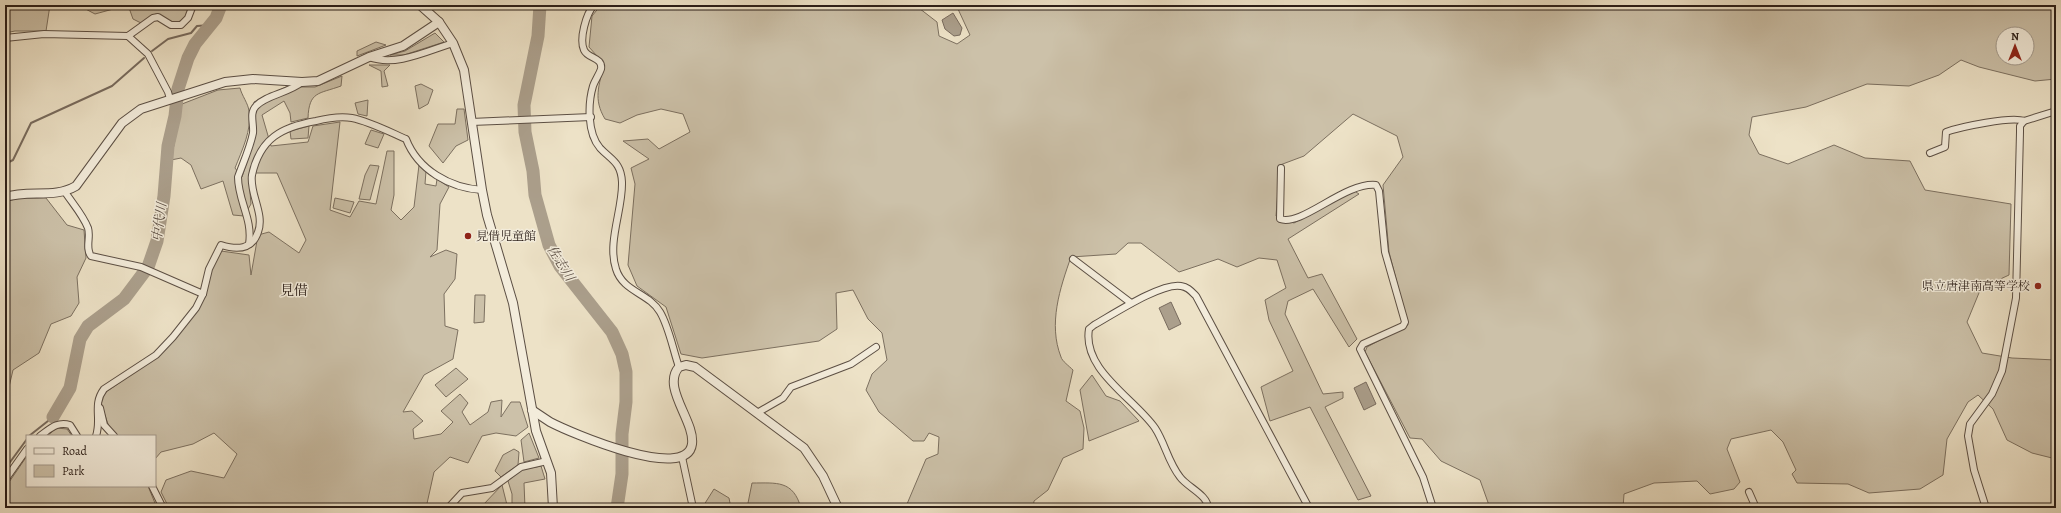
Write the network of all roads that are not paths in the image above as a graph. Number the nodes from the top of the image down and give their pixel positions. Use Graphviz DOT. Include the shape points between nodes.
graph roads {
  1 [pos="193,5"];
  2 [pos="420,5"];
  3 [pos="594,5"];
  4 [pos="439,22"];
  5 [pos="128,36"];
  6 [pos="5,38"];
  7 [pos="453,43"];
  8 [pos="369,57"];
  9 [pos="302,82"];
  10 [pos="170,99"];
  11 [pos="2056,111"];
  12 [pos="591,117"];
  13 [pos="2024,121"];
  14 [pos="472,122"];
  15 [pos="1930,153"];
  16 [pos="1281,168"];
  17 [pos="482,190"];
  18 [pos="65,192"];
  19 [pos="5,197"];
  20 [pos="249,246"];
  21 [pos="1073,259"];
  22 [pos="203,294"];
  23 [pos="1131,303"];
  24 [pos="876,348"];
  25 [pos="679,367"];
  26 [pos="98,396"];
  27 [pos="532,410"];
  28 [pos="757,413"];
  29 [pos="41,435"];
  30 [pos="76,435"];
  31 [pos="96,435"];
  32 [pos="113,435"];
  33 [pos="26,450"];
  34 [pos="682,457"];
  35 [pos="547,461"];
  36 [pos="5,480"];
  37 [pos="152,487"];
  38 [pos="1749,492"];
  39 [pos="450,506"];
  40 [pos="163,508"];
  41 [pos="553,508"];
  42 [pos="693,508"];
  43 [pos="838,508"];
  44 [pos="1208,508"];
  45 [pos="1309,508"];
  46 [pos="1433,508"];
  47 [pos="1756,508"];
  48 [pos="1986,508"];
  1 -- 5 [label="street" via="188,18 181,25 171,25 158,17 153,18"];
  2 -- 4 [label="street"];
  3 -- 12 [label="street" via="587,13 584,24 583,50 596,58 601,69 593,86"];
  4 -- 7 [label="street"];
  4 -- 8 [label="street" via="403,46"];
  5 -- 6 [label="street" via="44,34"];
  5 -- 10 [label="street" via="148,54"];
  7 -- 8 [label="street" via="401,60 377,60"];
  7 -- 14 [label="street" via="464,70"];
  8 -- 9 [label="street" via="318,81"];
  9 -- 10 [label="street" via="253,79 225,82"];
  9 -- 20 [label="street" via="294,89 262,101 255,106 252,113 253,132 238,177 249,220"];
  10 -- 18 [label="street" via="142,109 122,123 76,186"];
  11 -- 13 [label="street"];
  12 -- 14 [label="street"];
  12 -- 25 [label="street" via="595,141 616,162 621,171 621,198 615,235 616,269 622,282 646,298 660,312"];
  13 -- 15 [label="street" via="2007,120 1956,128 1946,132 1946,147"];
  13 -- 48 [label="street" via="2020,126 2016,298 2013,322 2002,371 1992,394 1970,424 1968,436 1974,470"];
  14 -- 17 [label="street"];
  16 -- 46 [label="street" via="1280,219 1286,221 1301,216 1355,187 1376,185 1379,191 1385,252 1405,322 1404,326 1363,344 1360,349 1423,477"];
  17 -- 20 [label="street" via="469,189 436,176 411,152 406,140 353,118 334,117 295,125 276,134 262,148 252,176 259,227"];
  17 -- 27 [label="street" via="513,303"];
  18 -- 19 [label="street" via="20,193"];
  18 -- 22 [label="street" via="88,230 88,252 92,256 141,267"];
  20 -- 22 [label="street" via="231,248 221,245 209,269"];
  21 -- 23 [label="street"];
  22 -- 26 [label="street" via="196,308 156,355 104,388"];
  23 -- 44 [label="street" via="1090,329 1089,345 1098,366 1109,382 1146,415 1180,478 1206,500"];
  23 -- 45 [label="street" via="1166,287 1180,285 1190,289"];
  24 -- 28 [label="street" via="851,364 791,387 783,398"];
  25 -- 28 [label="street" via="696,367"];
  25 -- 34 [label="street" via="674,378 674,388 691,432 692,444 689,452"];
  26 -- 31 [label="street"];
  26 -- 32 [label="street" via="104,425"];
  27 -- 34 [label="street" via="550,422 614,448 658,458"];
  27 -- 35 [label="street" via="536,431"];
  28 -- 43 [label="street" via="804,448"];
  29 -- 30 [label="street" via="55,425 64,423 70,425"];
  33 -- 36 [label="street"];
  34 -- 42 [label="street"];
  35 -- 39 [label="street" via="521,467 492,488 462,493"];
  35 -- 41 [label="street" via="551,473"];
  37 -- 40 [label="street"];
  38 -- 47 [label="street"];
}
